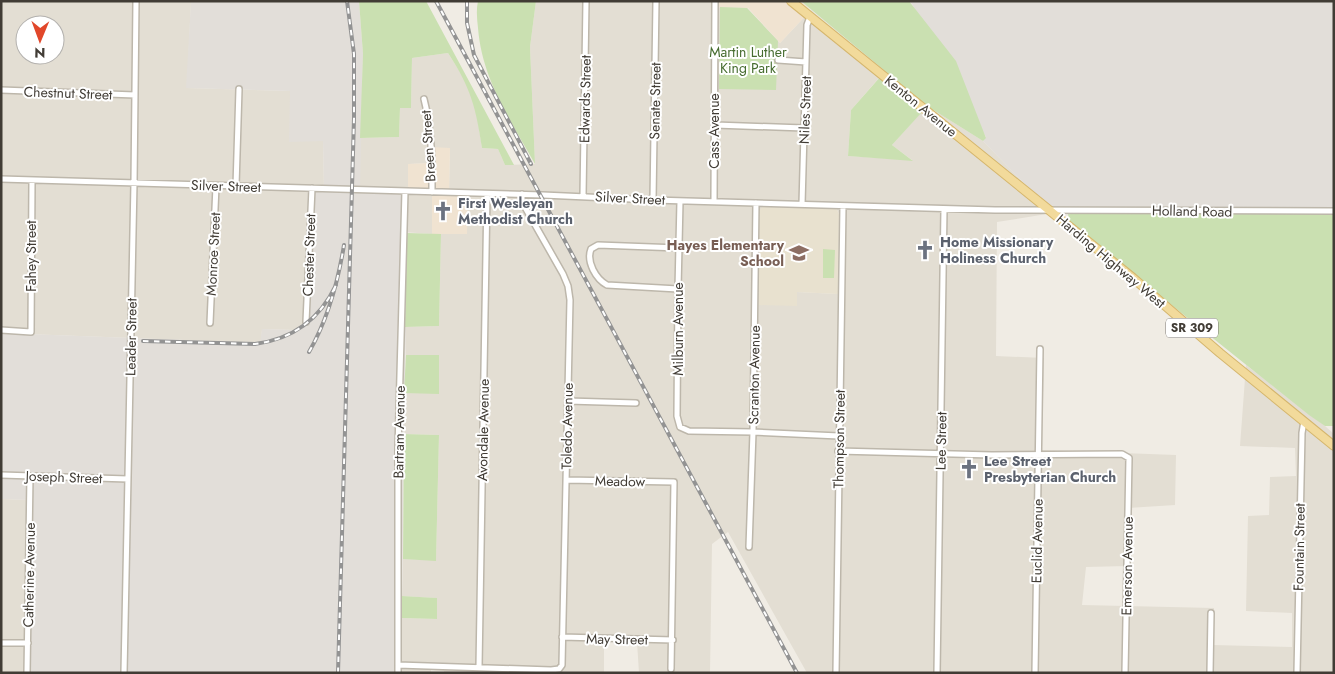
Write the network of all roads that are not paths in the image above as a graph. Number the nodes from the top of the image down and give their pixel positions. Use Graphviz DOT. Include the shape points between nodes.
graph roads {
  1 [pos="136,1"];
  2 [pos="586,1"];
  3 [pos="656,1"];
  4 [pos="716,1"];
  5 [pos="791,1"];
  6 [pos="810,16"];
  7 [pos="778,60"];
  8 [pos="806,62"];
  9 [pos="240,89"];
  10 [pos="1,90"];
  11 [pos="135,95"];
  12 [pos="424,99"];
  13 [pos="714,125"];
  14 [pos="804,128"];
  15 [pos="1,179"];
  16 [pos="32,180"];
  17 [pos="134,183"];
  18 [pos="216,186"];
  19 [pos="236,186"];
  20 [pos="312,188"];
  21 [pos="405,191"];
  22 [pos="432,192"];
  23 [pos="487,194"];
  24 [pos="522,194"];
  25 [pos="583,196"];
  26 [pos="653,200"];
  27 [pos="680,201"];
  28 [pos="714,202"];
  29 [pos="756,203"];
  30 [pos="802,204"];
  31 [pos="843,206"];
  32 [pos="944,209"];
  33 [pos="1050,211"];
  34 [pos="1334,211"];
  35 [pos="679,248"];
  36 [pos="678,289"];
  37 [pos="306,322"];
  38 [pos="210,323"];
  39 [pos="1,330"];
  40 [pos="1040,349"];
  41 [pos="568,401"];
  42 [pos="636,403"];
  43 [pos="1304,421"];
  44 [pos="753,432"];
  45 [pos="839,436"];
  46 [pos="1334,446"];
  47 [pos="838,450"];
  48 [pos="941,454"];
  49 [pos="1039,455"];
  50 [pos="1,475"];
  51 [pos="30,476"];
  52 [pos="128,479"];
  53 [pos="566,480"];
  54 [pos="749,547"];
  55 [pos="1210,613"];
  56 [pos="562,637"];
  57 [pos="673,640"];
  58 [pos="1,643"];
  59 [pos="28,643"];
  60 [pos="398,664"];
  61 [pos="479,667"];
  62 [pos="671,669"];
  63 [pos="27,673"];
  64 [pos="124,673"];
  65 [pos="398,673"];
  66 [pos="836,673"];
  67 [pos="937,673"];
  68 [pos="1035,673"];
  69 [pos="1125,673"];
  70 [pos="1210,673"];
  71 [pos="1296,673"];
  1 -- 11 [label="street, Leader Street"];
  2 -- 25 [label="street, Edwards Street"];
  3 -- 26 [label="street, Senate Street"];
  4 -- 13 [label="street, Cass Avenue"];
  5 -- 6 [label="main road, Kenton Avenue / SR 309"];
  6 -- 8 [label="street, Niles Street"];
  6 -- 33 [label="main road, Kenton Avenue / SR 309"];
  7 -- 8 [label="street"];
  8 -- 14 [label="street, Niles Street"];
  9 -- 19 [label="street"];
  10 -- 11 [label="street, Chestnut Street"];
  11 -- 17 [label="street, Leader Street"];
  12 -- 22 [label="street, Breen Street" via="429,120"];
  13 -- 14 [label="street"];
  13 -- 28 [label="street, Cass Avenue"];
  14 -- 30 [label="street, Niles Street"];
  15 -- 16 [label="street, Silver Street"];
  16 -- 17 [label="street, Silver Street"];
  16 -- 39 [label="street, Fahey Street" via="31,332"];
  17 -- 18 [label="street, Silver Street"];
  17 -- 52 [label="street, Leader Street"];
  18 -- 19 [label="street, Silver Street"];
  18 -- 38 [label="street, Monroe Street"];
  19 -- 20 [label="street, Silver Street"];
  20 -- 21 [label="street, Silver Street"];
  20 -- 37 [label="street, Chester Street"];
  21 -- 22 [label="street, Silver Street"];
  21 -- 60 [label="street, Bartram Avenue" via="398,448"];
  22 -- 23 [label="street, Silver Street"];
  23 -- 24 [label="street, Silver Street"];
  23 -- 61 [label="street, Avondale Avenue"];
  24 -- 25 [label="street, Silver Street"];
  24 -- 41 [label="street, Toledo Avenue" via="522,202 568,286"];
  25 -- 26 [label="street, Silver Street"];
  26 -- 27 [label="street, Silver Street"];
  27 -- 28 [label="street, Silver Street"];
  27 -- 35 [label="street, Milburn Avenue"];
  28 -- 29 [label="street, Silver Street"];
  29 -- 30 [label="street, Silver Street"];
  29 -- 44 [label="street, Scranton Avenue"];
  30 -- 31 [label="street, Silver Street"];
  31 -- 32 [label="street, Silver Street"];
  31 -- 45 [label="street, Thompson Street"];
  32 -- 33 [label="street, Silver Street"];
  32 -- 48 [label="street, Lee Street"];
  33 -- 34 [label="street, Holland Road"];
  33 -- 43 [label="main road, Harding Highway West / SR 309"];
  35 -- 36 [label="street, Milburn Avenue"];
  35 -- 36 [label="street" via="598,245 591,249 589,255 592,267 607,285"];
  36 -- 44 [label="street, Milburn Avenue" via="677,416 680,427 689,431"];
  40 -- 49 [label="street, Euclid Avenue"];
  41 -- 42 [label="street"];
  41 -- 53 [label="street, Toledo Avenue"];
  43 -- 46 [label="main road, Harding Highway West / SR 309"];
  43 -- 71 [label="street, Fountain Street"];
  44 -- 45 [label="street"];
  44 -- 54 [label="street, Scranton Avenue"];
  45 -- 47 [label="street, Thompson Street"];
  47 -- 48 [label="street"];
  47 -- 66 [label="street, Thompson Street"];
  48 -- 49 [label="street"];
  48 -- 67 [label="street, Lee Street"];
  49 -- 68 [label="street, Euclid Avenue"];
  49 -- 69 [label="street, Emerson Avenue" via="1122,454 1128,458"];
  50 -- 51 [label="street, Joseph Street"];
  51 -- 52 [label="street, Joseph Street"];
  51 -- 59 [label="street, Catherine Avenue"];
  52 -- 64 [label="street, Leader Street"];
  53 -- 56 [label="street, Toledo Avenue"];
  53 -- 57 [label="street, Meadow" via="674,482"];
  55 -- 70 [label="street"];
  56 -- 57 [label="street, May Street"];
  56 -- 61 [label="street, Toledo Avenue" via="559,669"];
  57 -- 62 [label="street"];
  58 -- 59 [label="street"];
  59 -- 63 [label="street, Catherine Avenue"];
  60 -- 61 [label="street"];
  60 -- 65 [label="street, Bartram Avenue"];
}
